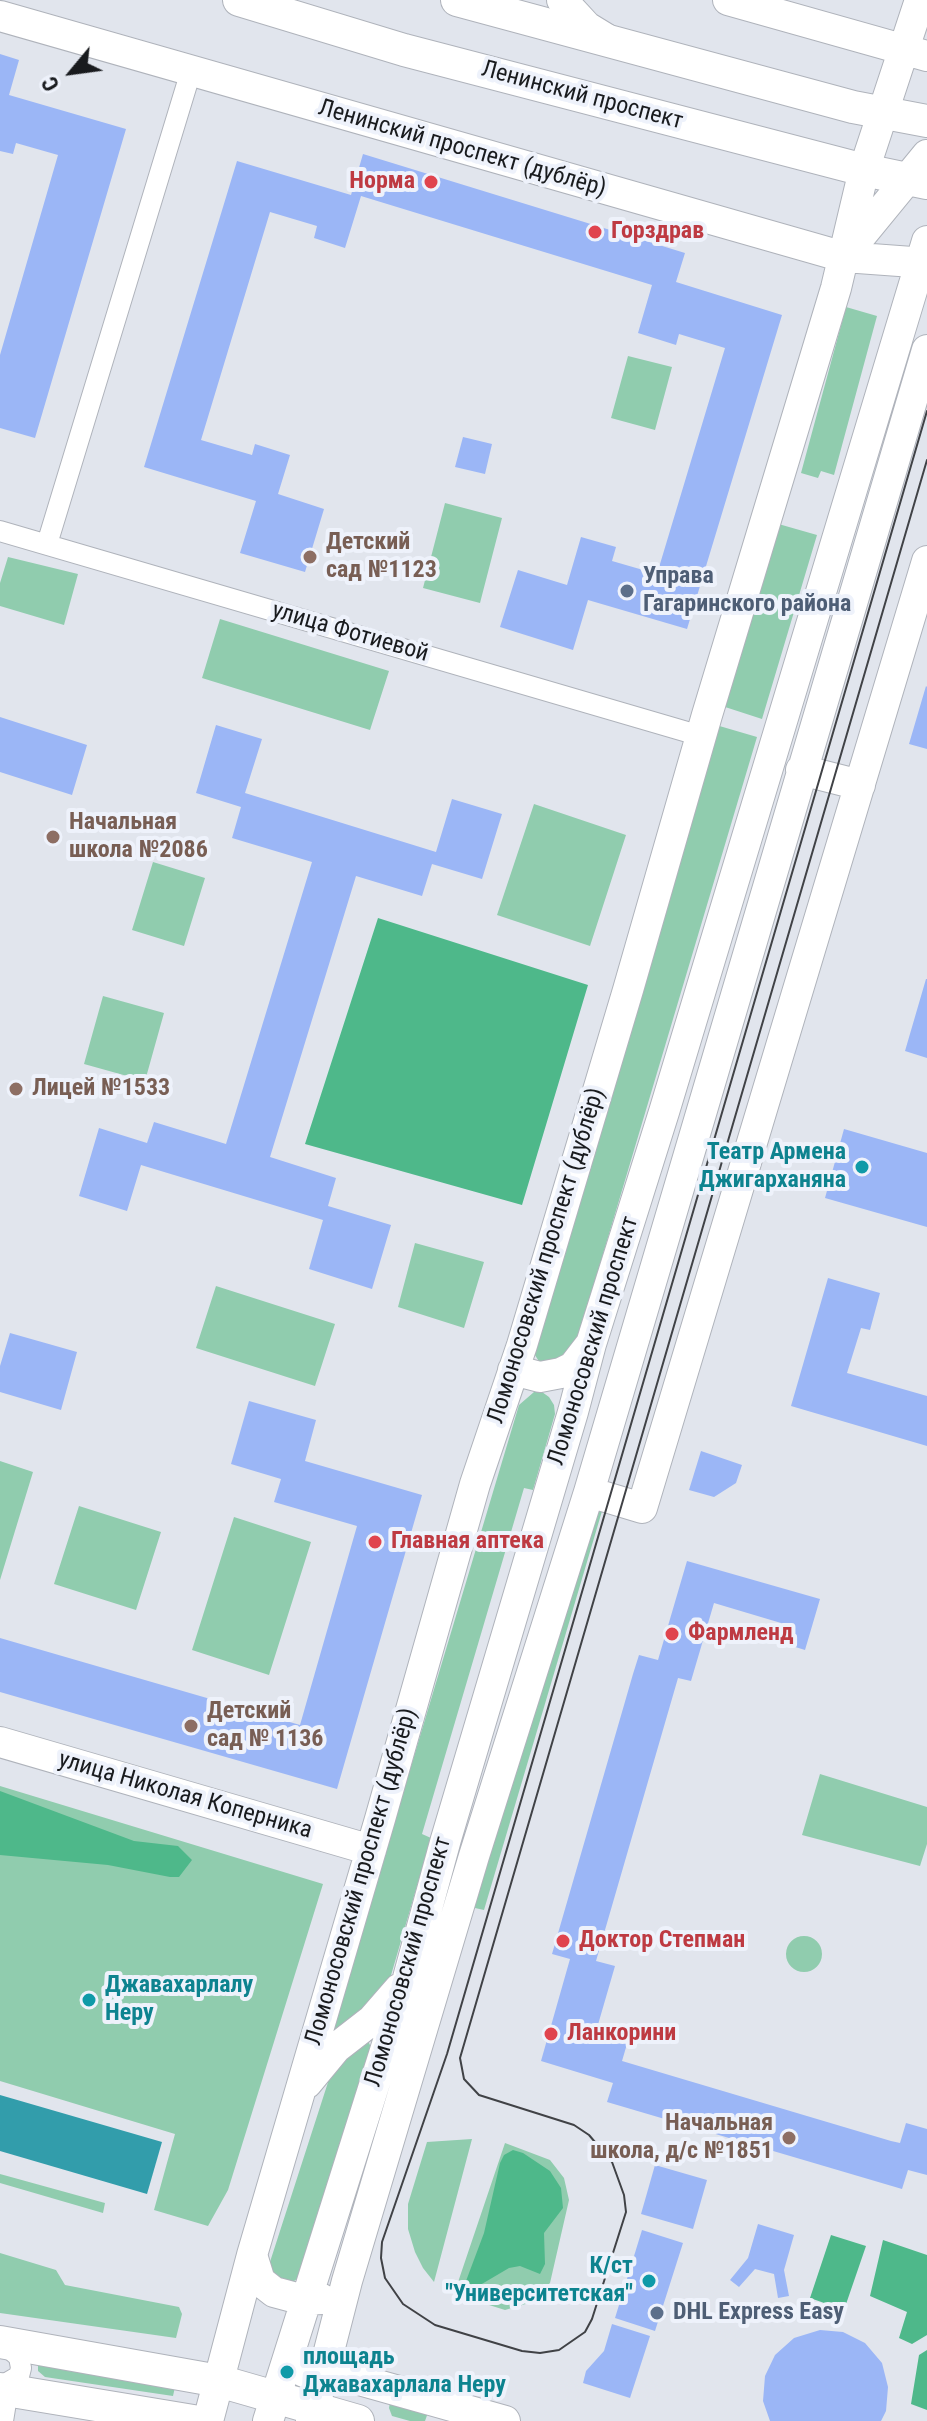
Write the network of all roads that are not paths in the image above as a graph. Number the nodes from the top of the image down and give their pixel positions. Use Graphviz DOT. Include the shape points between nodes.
graph roads {
  1 [pos="239,0"];
  2 [pos="457,0"];
  3 [pos="562,0"];
  4 [pos="728,0"];
  5 [pos="920,0"];
  6 [pos="0,16"];
  7 [pos="611,41"];
  8 [pos="920,60"];
  9 [pos="191,71"];
  10 [pos="884,113"];
  11 [pos="927,121"];
  12 [pos="864,170"];
  13 [pos="920,172"];
  14 [pos="925,255"];
  15 [pos="844,257"];
  16 [pos="927,350"];
  17 [pos="0,531"];
  18 [pos="47,544"];
  19 [pos="927,561"];
  20 [pos="701,736"];
  21 [pos="801,770"];
  22 [pos="860,785"];
  23 [pos="734,877"];
  24 [pos="767,887"];
  25 [pos="591,1344"];
  26 [pos="513,1370"];
  27 [pos="579,1390"];
  28 [pos="616,1399"];
  29 [pos="589,1492"];
  30 [pos="0,1742"];
  31 [pos="371,1850"];
  32 [pos="408,1978"];
  33 [pos="299,2094"];
  34 [pos="252,2255"];
  35 [pos="347,2281"];
  36 [pos="304,2300"];
  37 [pos="1,2342"];
  38 [pos="324,2370"];
  39 [pos="219,2381"];
  40 [pos="3,2397"];
  41 [pos="275,2397"];
  42 [pos="313,2415"];
  43 [pos="193,2421"];
  44 [pos="208,2421"];
  45 [pos="358,2421"];
  46 [pos="505,2421"];
  1 -- 12 [label="main road, Ленинский проспект" via="404,50"];
  2 -- 7 [label="main road"];
  3 -- 7 [label="street" via="587,27"];
  4 -- 8 [label="street"];
  5 -- 8 [label="street"];
  6 -- 9 [label="street, Ленинский проспект (дублёр)"];
  7 -- 10 [label="main road"];
  8 -- 10 [label="street"];
  9 -- 15 [label="street, Ленинский проспект (дублёр)"];
  9 -- 18 [label="street"];
  10 -- 11 [label="main road"];
  10 -- 12 [label="street"];
  12 -- 13 [label="main road, Ленинский проспект"];
  12 -- 15 [label="street, Ломоносовский проспект (дублёр)"];
  13 -- 15 [label="street"];
  14 -- 15 [label="street, Ленинский проспект (дублёр)"];
  14 -- 23 [label="street, Ломоносовский проспект"];
  15 -- 20 [label="street, Ломоносовский проспект (дублёр)"];
  16 -- 21 [label="street, Ломоносовский проспект"];
  17 -- 18 [label="street, улица Фотиевой"];
  18 -- 20 [label="street, улица Фотиевой"];
  19 -- 22 [label="street"];
  20 -- 26 [label="street, Ломоносовский проспект (дублёр)"];
  21 -- 22 [label="street"];
  21 -- 24 [label="street, Ломоносовский проспект"];
  22 -- 29 [label="street" via="642,1508"];
  23 -- 24 [label="street" via="753,869 763,875"];
  23 -- 25 [label="street, Ломоносовский проспект"];
  24 -- 28 [label="street, Ломоносовский проспект"];
  25 -- 26 [label="street" via="573,1367 561,1373 540,1377"];
  25 -- 27 [label="street, Ломоносовский проспект"];
  26 -- 31 [label="street, Ломоносовский проспект (дублёр)" via="475,1484"];
  27 -- 28 [label="street" via="582,1403 594,1411 607,1410"];
  27 -- 32 [label="street, Ломоносовский проспект"];
  28 -- 29 [label="street, Ломоносовский проспект"];
  29 -- 35 [label="street, Ломоносовский проспект"];
  30 -- 31 [label="street, улица Николая Коперника"];
  31 -- 33 [label="street, Ломоносовский проспект (дублёр)"];
  32 -- 33 [label="street" via="372,2020 328,2057"];
  32 -- 36 [label="street, Ломоносовский проспект"];
  33 -- 34 [label="street, Ломоносовский проспект (дублёр)"];
  34 -- 36 [label="street" via="260,2281 274,2292"];
  34 -- 39 [label="street"];
  35 -- 36 [label="street" via="337,2293"];
  35 -- 38 [label="street, Ломоносовский проспект"];
  36 -- 41 [label="street, Ломоносовский проспект"];
  37 -- 39 [label="main road"];
  37 -- 40 [label="street" via="19,2357 21,2368"];
  38 -- 41 [label="street"];
  38 -- 42 [label="street"];
  38 -- 46 [label="street"];
  39 -- 41 [label="main road"];
  39 -- 44 [label="street"];
  40 -- 43 [label="main road"];
  41 -- 42 [label="main road"];
  42 -- 45 [label="main road"];
}
